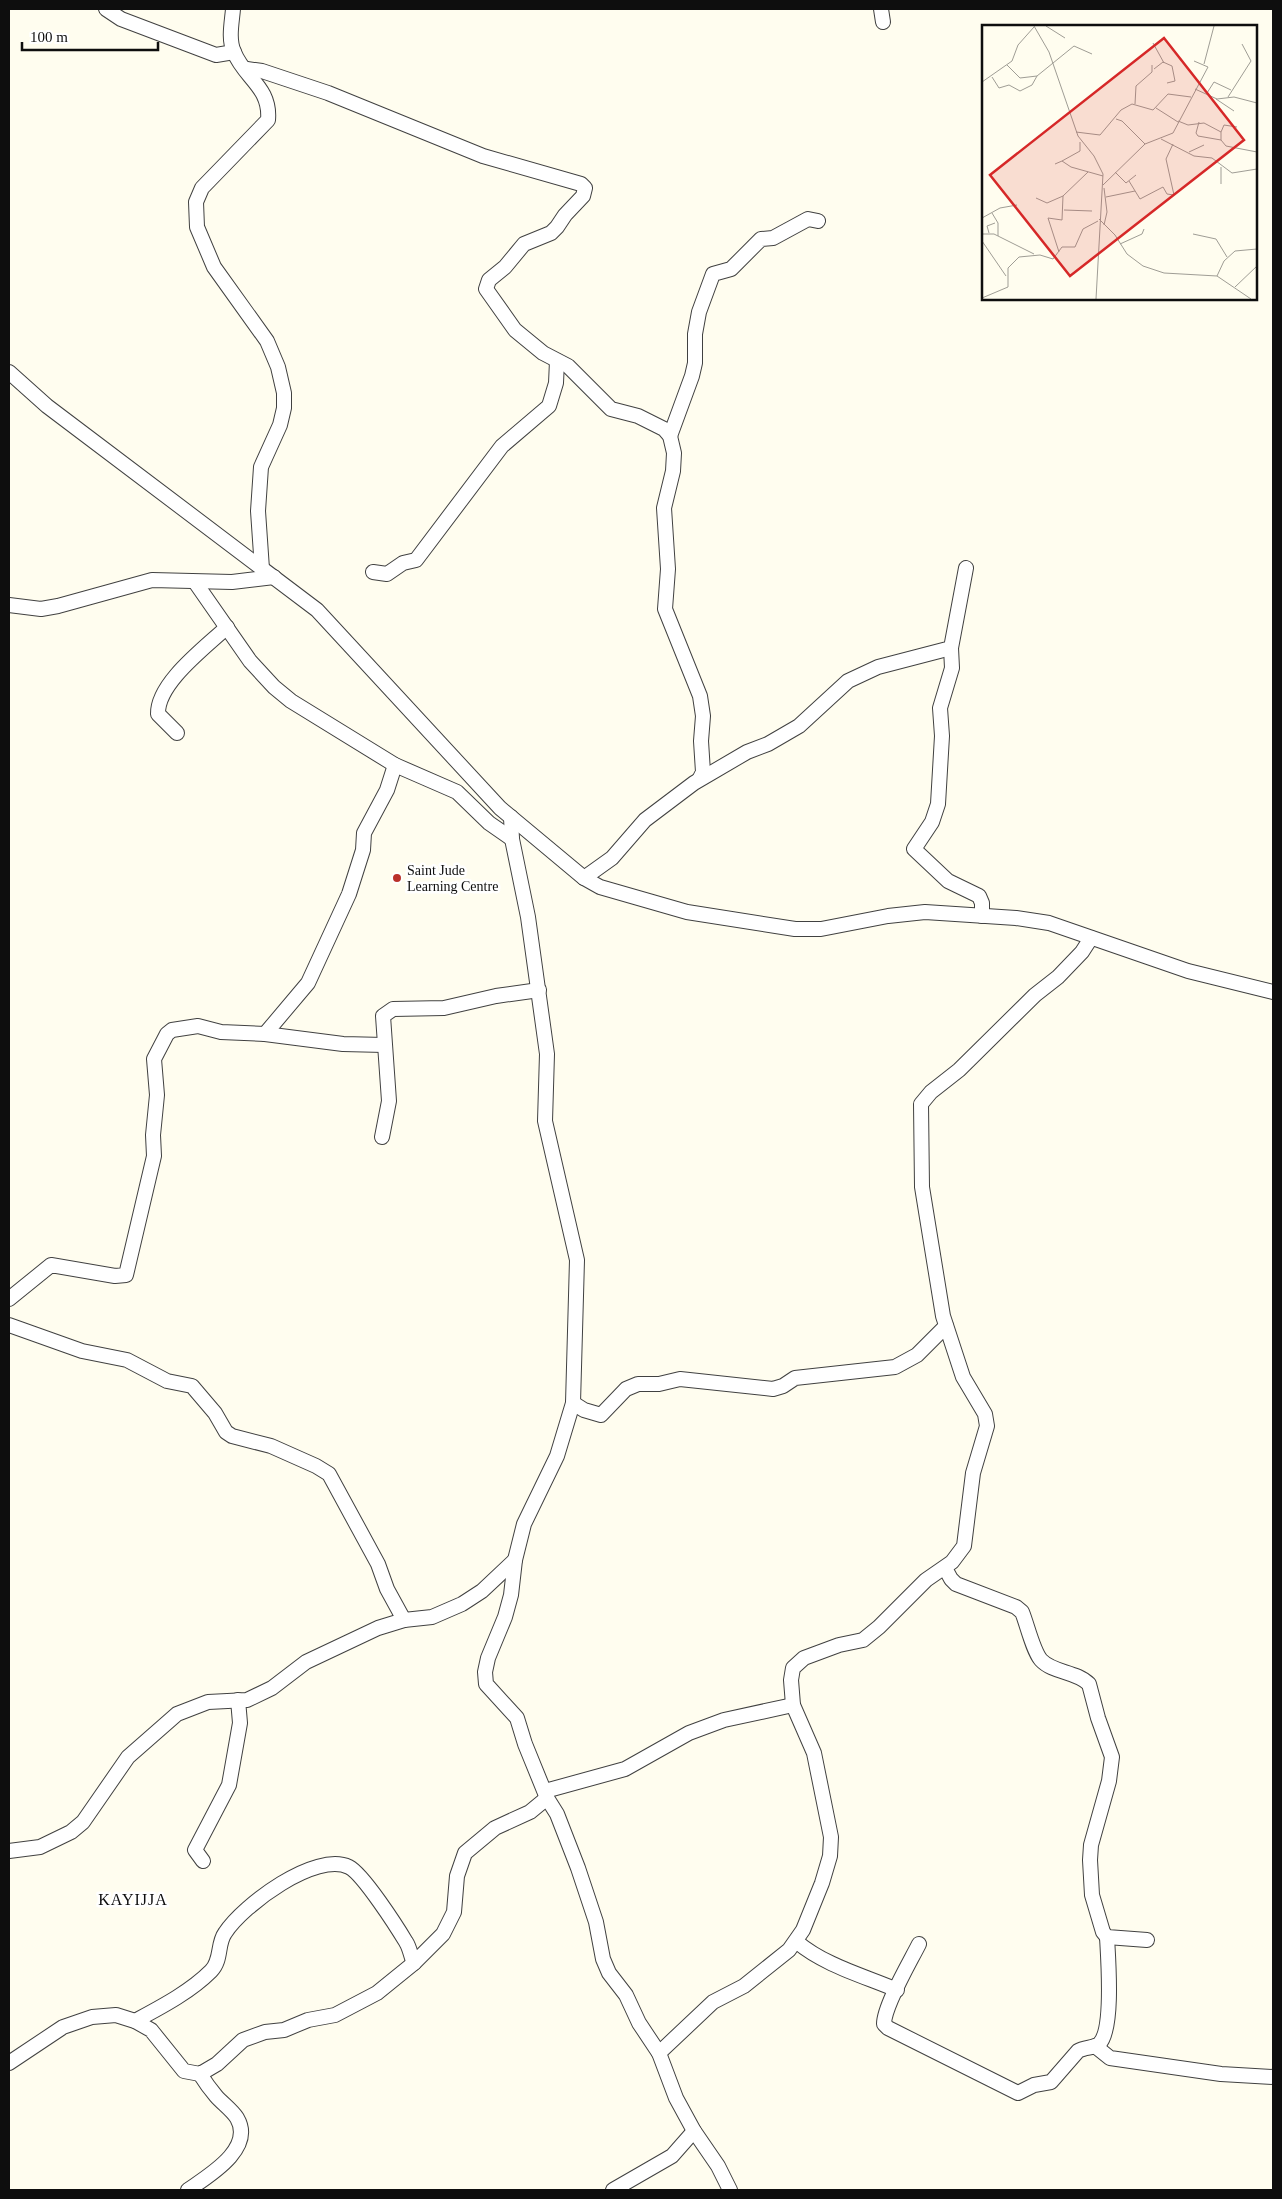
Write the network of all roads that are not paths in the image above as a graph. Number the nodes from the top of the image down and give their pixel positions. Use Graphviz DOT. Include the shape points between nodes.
graph roads {
  1 [pos="106,9"];
  2 [pos="233,9"];
  3 [pos="234,52"];
  4 [pos="247,70"];
  5 [pos="818,221"];
  6 [pos="557,360"];
  7 [pos="9,372"];
  8 [pos="670,436"];
  9 [pos="966,568"];
  10 [pos="373,572"];
  11 [pos="268,573"];
  12 [pos="195,582"];
  13 [pos="9,605"];
  14 [pos="227,627"];
  15 [pos="951,648"];
  16 [pos="177,733"];
  17 [pos="395,764"];
  18 [pos="700,778"];
  19 [pos="511,817"];
  20 [pos="512,839"];
  21 [pos="584,878"];
  22 [pos="982,916"];
  23 [pos="1091,938"];
  24 [pos="539,990"];
  25 [pos="1273,992"];
  26 [pos="265,1034"];
  27 [pos="384,1045"];
  28 [pos="382,1137"];
  29 [pos="9,1300"];
  30 [pos="9,1325"];
  31 [pos="946,1326"];
  32 [pos="573,1402"];
  33 [pos="515,1560"];
  34 [pos="945,1568"];
  35 [pos="404,1620"];
  36 [pos="238,1700"];
  37 [pos="793,1705"];
  38 [pos="546,1795"];
  39 [pos="9,1851"];
  40 [pos="204,1861"];
  41 [pos="1107,1937"];
  42 [pos="1147,1940"];
  43 [pos="797,1942"];
  44 [pos="919,1944"];
  45 [pos="414,1964"];
  46 [pos="896,1990"];
  47 [pos="135,2020"];
  48 [pos="1095,2046"];
  49 [pos="659,2053"];
  50 [pos="9,2063"];
  51 [pos="200,2074"];
  52 [pos="1273,2077"];
  53 [pos="694,2131"];
  54 [pos="188,2190"];
  55 [pos="613,2190"];
  56 [pos="730,2190"];
  1 -- 3 [label="street" via="121,19 216,55"];
  2 -- 3 [label="street" via="231,41"];
  3 -- 4 [label="street"];
  4 -- 6 [label="street" via="262,71 328,93 475,153 581,184 585,188 583,196 557,227 551,233 524,244 486,285 490,296 515,330"];
  4 -- 11 [label="street" via="268,101 268,120 202,188 196,202 195,217 214,267 267,341 284,393 280,425 261,467 258,511"];
  5 -- 8 [label="street" via="808,219 773,238 761,239 731,269 713,274 695,334 692,376"];
  6 -- 8 [label="street" via="568,366 611,409 638,416 664,429"];
  6 -- 10 [label="street" via="556,384 549,406 502,446 416,560 403,563 387,574"];
  7 -- 11 [label="street" via="47,406"];
  8 -- 18 [label="street" via="674,453 664,508 668,569 665,609 700,696 703,772"];
  9 -- 15 [label="street"];
  11 -- 12 [label="street" via="232,582"];
  11 -- 19 [label="street" via="317,610"];
  12 -- 13 [label="street" via="152,580 41,609"];
  12 -- 14 [label="street"];
  14 -- 16 [label="street" via="193,658 162,697 158,714"];
  14 -- 17 [label="street" via="250,661 274,688"];
  15 -- 18 [label="street" via="878,667 848,681 799,726"];
  15 -- 22 [label="street" via="952,668 940,708 942,736 938,804 932,822 914,849 948,881 979,896"];
  17 -- 20 [label="street" via="457,792 489,823"];
  17 -- 26 [label="street" via="387,790 364,833 363,850 349,894 308,984"];
  18 -- 21 [label="street" via="645,820 612,858"];
  19 -- 20 [label="street"];
  19 -- 21 [label="street"];
  20 -- 24 [label="street"];
  21 -- 22 [label="street" via="617,894 686,912 770,927 821,929 925,912"];
  22 -- 23 [label="street" via="1049,923"];
  23 -- 25 [label="street" via="1188,971"];
  23 -- 31 [label="street" via="1058,977 921,1104 922,1187"];
  24 -- 27 [label="street" via="444,1008 392,1009 383,1016"];
  24 -- 32 [label="street" via="547,1054 545,1121 577,1260"];
  26 -- 27 [label="street" via="343,1044"];
  26 -- 29 [label="street" via="221,1032 198,1026 172,1030 167,1034 154,1059 157,1095 152,1135 154,1156 126,1275 114,1276 51,1265"];
  27 -- 28 [label="street" via="388,1101"];
  30 -- 35 [label="street" via="82,1351 127,1360 168,1381 192,1386 232,1436 271,1446 329,1474 374,1556"];
  31 -- 32 [label="street" via="917,1355 894,1367 795,1378 773,1389 680,1379 638,1384 626,1389 601,1415 584,1410"];
  31 -- 34 [label="street" via="963,1377 984,1414 987,1426 973,1473 964,1546"];
  32 -- 33 [label="street" via="557,1456 524,1524"];
  33 -- 35 [label="street" via="482,1591 462,1604 432,1617"];
  33 -- 38 [label="street" via="509,1602 488,1658 486,1684 517,1718"];
  34 -- 37 [label="street" via="926,1580 863,1640 839,1645 798,1662 791,1680"];
  34 -- 41 [label="street" via="956,1584 1016,1606 1022,1612 1040,1659 1081,1676 1092,1690 1112,1757 1090,1860 1092,1895"];
  35 -- 36 [label="street" via="378,1628 306,1662 272,1688 247,1700"];
  36 -- 39 [label="street" via="208,1702 177,1714 128,1758 83,1822 71,1832 40,1847"];
  36 -- 40 [label="street" via="240,1723 229,1785 196,1850"];
  37 -- 38 [label="street" via="724,1720 689,1733 625,1768"];
  37 -- 43 [label="street" via="814,1753 830,1837 830,1856 822,1883"];
  38 -- 45 [label="street" via="530,1812 495,1828 465,1853 457,1876 450,1922"];
  38 -- 49 [label="street" via="578,1868 609,1973 626,1994 639,2023"];
  41 -- 42 [label="street"];
  41 -- 48 [label="street" via="1110,1983 1107,2018 1101,2042"];
  43 -- 46 [label="street" via="826,1961"];
  43 -- 49 [label="street" via="744,1986 713,2002"];
  44 -- 46 [label="street"];
  45 -- 47 [label="street" via="407,1944 352,1868 343,1864 309,1868 278,1885 243,1912 224,1934 218,1958 210,1972 169,2002"];
  45 -- 51 [label="street" via="376,1993 335,2015 243,2040 217,2064"];
  46 -- 48 [label="street" via="884,2018 888,2028 1018,2093 1034,2085 1051,2082 1078,2051"];
  47 -- 50 [label="street" via="116,2015 92,2017 62,2027"];
  47 -- 51 [label="street" via="159,2038 184,2071"];
  48 -- 52 [label="street" via="1110,2058 1220,2074"];
  49 -- 53 [label="street" via="676,2098"];
  51 -- 54 [label="street" via="237,2118 240,2140 236,2149 214,2172"];
  53 -- 55 [label="street" via="672,2156"];
  53 -- 56 [label="street"];
}
